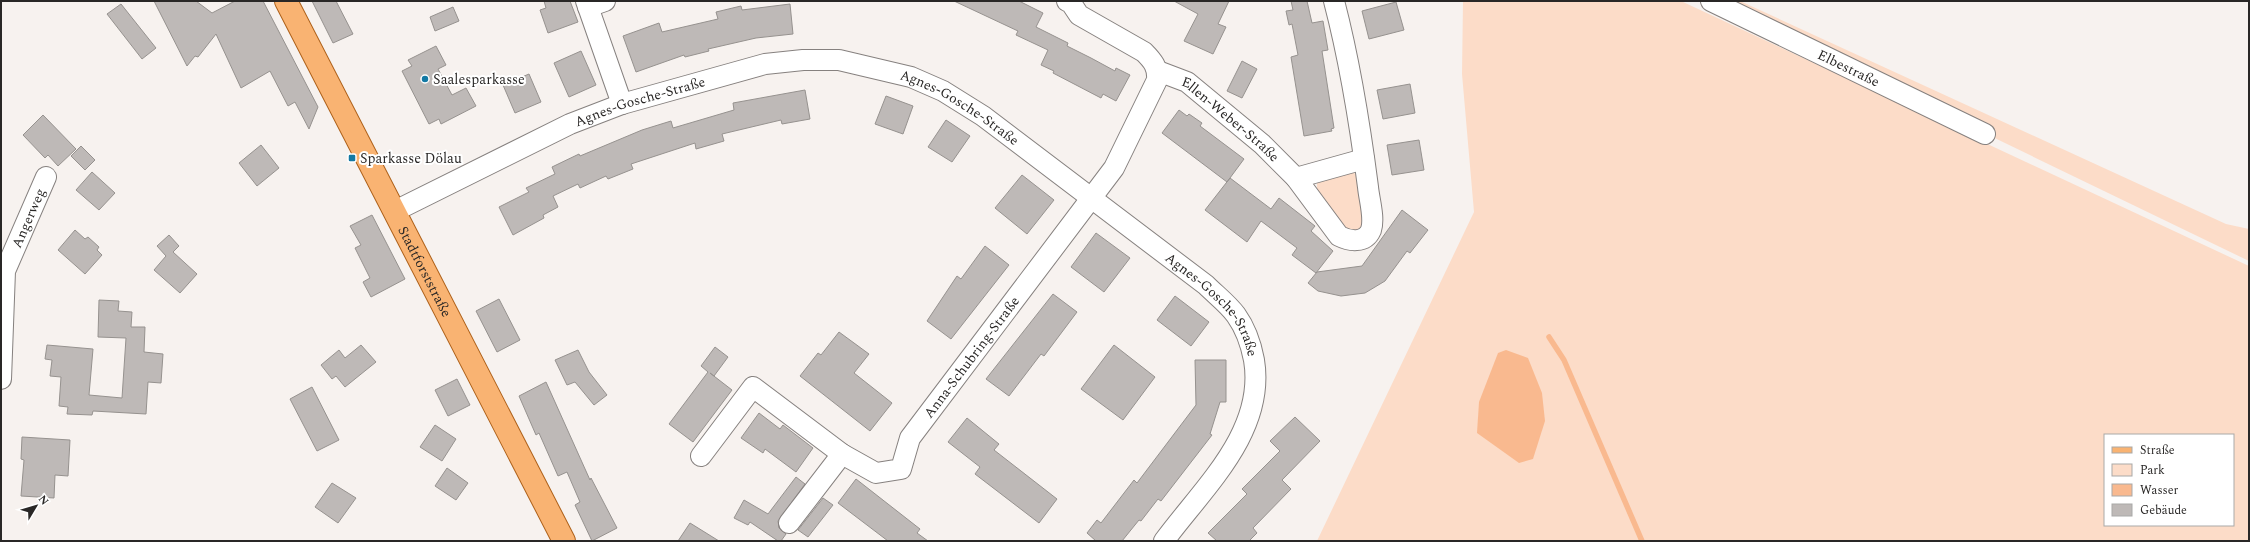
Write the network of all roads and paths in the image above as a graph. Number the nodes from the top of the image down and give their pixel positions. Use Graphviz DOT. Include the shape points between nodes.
graph roads {
  1 [pos="286,1"];
  2 [pos="1334,1"];
  3 [pos="1712,1"];
  4 [pos="1070,2"];
  5 [pos="593,3"];
  6 [pos="1158,71"];
  7 [pos="622,104"];
  8 [pos="1985,134"];
  9 [pos="1364,159"];
  10 [pos="46,177"];
  11 [pos="1296,178"];
  12 [pos="1091,198"];
  13 [pos="395,212"];
  14 [pos="1,379"];
  15 [pos="842,454"];
  16 [pos="702,456"];
  17 [pos="789,523"];
  18 [pos="564,541"];
  19 [pos="1164,541"];
  1 -- 13 [label="main road, Stadtforststraße"];
  2 -- 9 [label="street, Ellen-Weber-Straße"];
  3 -- 8 [label="street, Elbestraße"];
  4 -- 6 [label="street" via="1079,15 1144,52 1153,60"];
  5 -- 7 [label="street"];
  6 -- 11 [label="street, Ellen-Weber-Straße" via="1187,82 1262,144"];
  6 -- 12 [label="street, Ellen-Weber-Straße" via="1158,80 1118,161"];
  7 -- 12 [label="street, Agnes-Gosche-Straße" via="765,64 838,60 911,76 943,91 983,116"];
  7 -- 13 [label="street, Agnes-Gosche-Straße" via="570,124"];
  9 -- 11 [label="street"];
  9 -- 11 [label="street, Ellen-Weber-Straße" via="1371,229 1366,236 1357,240 1347,240 1339,236"];
  10 -- 14 [label="street, Angerweg" via="5,271"];
  12 -- 15 [label="street, Anna-Schubring-Straße" via="910,438 901,469 876,473"];
  12 -- 19 [label="street, Agnes-Gosche-Straße" via="1222,300 1236,315 1252,349 1255,395 1243,432 1233,450"];
  13 -- 18 [label="main road, Stadtforststraße"];
  15 -- 16 [label="street, Anna-Schubring-Straße" via="753,387"];
  15 -- 17 [label="street"];
}
